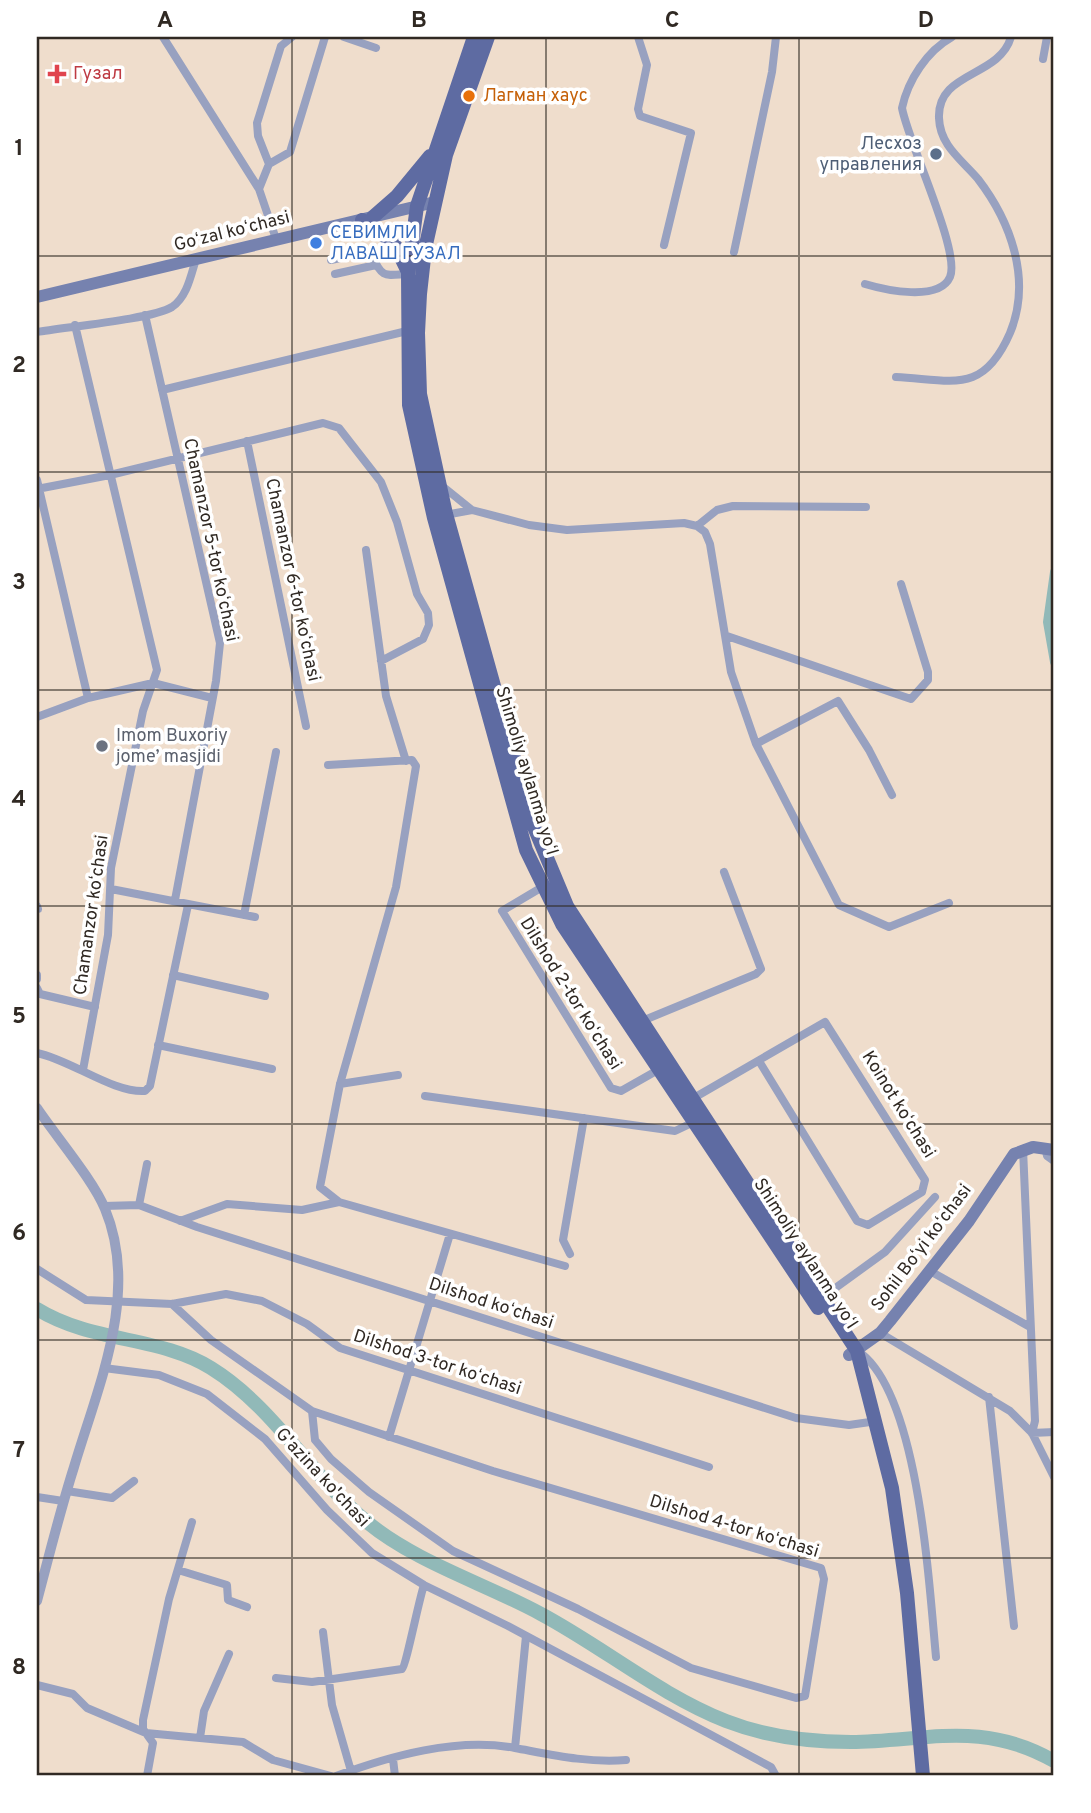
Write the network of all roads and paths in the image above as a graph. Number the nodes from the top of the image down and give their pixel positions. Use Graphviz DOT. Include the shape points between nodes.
graph roads {
  1 [pos="163,37"];
  2 [pos="292,37"];
  3 [pos="325,37"];
  4 [pos="343,37"];
  5 [pos="474,37"];
  6 [pos="488,37"];
  7 [pos="638,37"];
  8 [pos="776,37"];
  9 [pos="952,37"];
  10 [pos="1011,37"];
  11 [pos="1047,37"];
  12 [pos="376,48"];
  13 [pos="1043,59"];
  14 [pos="436,149"];
  15 [pos="269,164"];
  16 [pos="259,190"];
  17 [pos="435,202"];
  18 [pos="417,206"];
  19 [pos="368,218"];
  20 [pos="276,239"];
  21 [pos="664,245"];
  22 [pos="734,252"];
  23 [pos="196,259"];
  24 [pos="331,260"];
  25 [pos="376,265"];
  26 [pos="335,274"];
  27 [pos="408,274"];
  28 [pos="865,284"];
  29 [pos="37,298"];
  30 [pos="145,315"];
  31 [pos="75,325"];
  32 [pos="407,331"];
  33 [pos="37,332"];
  34 [pos="896,377"];
  35 [pos="162,390"];
  36 [pos="247,441"];
  37 [pos="175,457"];
  38 [pos="110,475"];
  39 [pos="439,482"];
  40 [pos="37,486"];
  41 [pos="866,507"];
  42 [pos="471,510"];
  43 [pos="440,516"];
  44 [pos="697,526"];
  45 [pos="366,550"];
  46 [pos="901,584"];
  47 [pos="727,636"];
  48 [pos="381,661"];
  49 [pos="153,683"];
  50 [pos="88,698"];
  51 [pos="212,698"];
  52 [pos="37,717"];
  53 [pos="306,726"];
  54 [pos="756,744"];
  55 [pos="276,752"];
  56 [pos="406,761"];
  57 [pos="508,763"];
  58 [pos="328,765"];
  59 [pos="892,795"];
  60 [pos="724,872"];
  61 [pos="544,887"];
  62 [pos="111,889"];
  63 [pos="175,900"];
  64 [pos="948,903"];
  65 [pos="188,905"];
  66 [pos="244,915"];
  67 [pos="255,917"];
  68 [pos="173,975"];
  69 [pos="37,988"];
  70 [pos="265,996"];
  71 [pos="95,1007"];
  72 [pos="642,1021"];
  73 [pos="158,1045"];
  74 [pos="37,1053"];
  75 [pos="759,1061"];
  76 [pos="272,1069"];
  77 [pos="83,1070"];
  78 [pos="658,1070"];
  79 [pos="398,1075"];
  80 [pos="340,1084"];
  81 [pos="425,1096"];
  82 [pos="688,1102"];
  83 [pos="37,1108"];
  84 [pos="584,1118"];
  85 [pos="695,1122"];
  86 [pos="1023,1149"];
  87 [pos="1050,1149"];
  88 [pos="1054,1161"];
  89 [pos="147,1164"];
  90 [pos="935,1197"];
  91 [pos="339,1202"];
  92 [pos="139,1205"];
  93 [pos="104,1206"];
  94 [pos="180,1221"];
  95 [pos="450,1234"];
  96 [pos="570,1254"];
  97 [pos="565,1266"];
  98 [pos="37,1269"];
  99 [pos="930,1270"];
  100 [pos="823,1297"];
  101 [pos="431,1302"];
  102 [pos="118,1304"];
  103 [pos="172,1304"];
  104 [pos="1030,1327"];
  105 [pos="880,1333"];
  106 [pos="853,1353"];
  107 [pos="104,1368"];
  108 [pos="410,1371"];
  109 [pos="989,1397"];
  110 [pos="312,1411"];
  111 [pos="870,1422"];
  112 [pos="1054,1432"];
  113 [pos="1032,1433"];
  114 [pos="389,1437"];
  115 [pos="709,1467"];
  116 [pos="1054,1477"];
  117 [pos="134,1481"];
  118 [pos="65,1496"];
  119 [pos="37,1497"];
  120 [pos="192,1521"];
  121 [pos="178,1570"];
  122 [pos="424,1585"];
  123 [pos="37,1601"];
  124 [pos="247,1607"];
  125 [pos="1014,1626"];
  126 [pos="323,1632"];
  127 [pos="526,1636"];
  128 [pos="909,1646"];
  129 [pos="229,1654"];
  130 [pos="936,1657"];
  131 [pos="276,1678"];
  132 [pos="328,1681"];
  133 [pos="37,1685"];
  134 [pos="146,1733"];
  135 [pos="200,1738"];
  136 [pos="515,1748"];
  137 [pos="393,1759"];
  138 [pos="626,1760"];
  139 [pos="351,1771"];
  140 [pos="147,1776"];
  141 [pos="333,1776"];
  142 [pos="395,1776"];
  143 [pos="776,1776"];
  144 [pos="923,1776"];
  1 -- 16 [label="street"];
  2 -- 15 [label="street" via="281,46 257,123"];
  3 -- 15 [label="street" via="290,152"];
  4 -- 12 [label="street"];
  5 -- 14 [label="main road, Shimoliy aylanma yoʻl"];
  6 -- 17 [label="main road, Shimoliy aylanma yoʻl" via="446,155"];
  7 -- 21 [label="street" via="647,65 640,116 691,133"];
  8 -- 22 [label="street"];
  9 -- 28 [label="street" via="927,57 902,108 944,234 951,274 946,284 937,288 905,293"];
  10 -- 34 [label="street" via="1003,53 988,66 946,89 940,99 939,120 943,137 978,180 1014,243 1018,307 1012,329 992,368 976,378"];
  11 -- 13 [label="street"];
  14 -- 18 [label="main road, Shimoliy aylanma yoʻl"];
  14 -- 19 [label="main road" via="397,196"];
  15 -- 16 [label="street"];
  16 -- 20 [label="street"];
  17 -- 18 [label="main road, Goʻzal koʻchasi"];
  17 -- 39 [label="main road, Shimoliy aylanma yoʻl" via="425,249 418,333 420,394"];
  18 -- 19 [label="main road, Goʻzal koʻchasi"];
  18 -- 27 [label="main road, Shimoliy aylanma yoʻl"];
  19 -- 20 [label="main road, Goʻzal koʻchasi"];
  19 -- 27 [label="main road" via="394,243"];
  20 -- 23 [label="main road, Goʻzal koʻchasi"];
  23 -- 29 [label="main road, Goʻzal koʻchasi"];
  23 -- 30 [label="street" via="187,289 178,300"];
  24 -- 25 [label="street" via="364,253 373,257"];
  25 -- 26 [label="street"];
  25 -- 27 [label="street" via="383,274"];
  27 -- 32 [label="main road, Shimoliy aylanma yoʻl"];
  30 -- 31 [label="street"];
  30 -- 35 [label="street, Chamanzor 5-tor koʻchasi"];
  31 -- 33 [label="street"];
  31 -- 38 [label="street, Chamanzor koʻchasi"];
  32 -- 35 [label="street"];
  32 -- 43 [label="main road, Shimoliy aylanma yoʻl" via="409,405"];
  35 -- 37 [label="street, Chamanzor 5-tor koʻchasi"];
  36 -- 37 [label="street"];
  36 -- 48 [label="street" via="332,424 382,482 429,625 417,644"];
  36 -- 53 [label="street, Chamanzor 6-tor koʻchasi"];
  37 -- 38 [label="street"];
  37 -- 51 [label="street, Chamanzor 5-tor koʻchasi" via="217,626 219,659"];
  38 -- 40 [label="street"];
  38 -- 49 [label="street, Chamanzor koʻchasi" via="157,670"];
  39 -- 42 [label="street"];
  39 -- 43 [label="main road, Shimoliy aylanma yoʻl"];
  40 -- 50 [label="street"];
  41 -- 44 [label="street" via="733,506 717,510"];
  42 -- 43 [label="street"];
  42 -- 44 [label="street" via="567,530"];
  43 -- 57 [label="main road, Shimoliy aylanma yoʻl"];
  44 -- 47 [label="street" via="710,544"];
  45 -- 48 [label="street"];
  46 -- 47 [label="street" via="928,672 928,680 911,699"];
  47 -- 54 [label="street" via="731,672"];
  48 -- 56 [label="street" via="386,696"];
  49 -- 50 [label="street"];
  49 -- 51 [label="street"];
  49 -- 62 [label="street, Chamanzor koʻchasi" via="143,710 111,869"];
  50 -- 52 [label="street"];
  51 -- 63 [label="street, Chamanzor 5-tor koʻchasi"];
  54 -- 59 [label="street" via="838,701"];
  54 -- 64 [label="street" via="839,905 889,927"];
  55 -- 66 [label="street"];
  56 -- 58 [label="street"];
  56 -- 80 [label="street" via="415,761 416,766 396,887"];
  57 -- 61 [label="main road, Shimoliy aylanma yoʻl" via="526,850"];
  57 -- 72 [label="main road, Shimoliy aylanma yoʻl" via="567,906"];
  60 -- 72 [label="street" via="761,969"];
  61 -- 78 [label="main road, Shimoliy aylanma yoʻl" via="562,924"];
  61 -- 78 [label="street, Dilshod 2-tor koʻchasi" via="502,911 530,963 611,1088 621,1091"];
  62 -- 63 [label="street"];
  62 -- 71 [label="street, Chamanzor koʻchasi"];
  63 -- 65 [label="street"];
  65 -- 66 [label="street"];
  65 -- 68 [label="street"];
  66 -- 67 [label="street"];
  68 -- 70 [label="street"];
  68 -- 73 [label="street"];
  69 -- 71 [label="street" via="40,994"];
  71 -- 77 [label="street, Chamanzor koʻchasi"];
  72 -- 82 [label="main road, Shimoliy aylanma yoʻl"];
  73 -- 76 [label="street"];
  73 -- 77 [label="street" via="145,1091"];
  74 -- 77 [label="street"];
  75 -- 75 [label="street, Koinot koʻchasi" via="821,1024 829,1025 926,1180 922,1192 868,1225 857,1221"];
  75 -- 82 [label="street, Koinot koʻchasi"];
  78 -- 82 [label="main road, Shimoliy aylanma yoʻl"];
  79 -- 80 [label="street"];
  80 -- 91 [label="street" via="319,1180 323,1191"];
  81 -- 84 [label="street"];
  82 -- 85 [label="main road, Shimoliy aylanma yoʻl"];
  82 -- 100 [label="main road, Shimoliy aylanma yoʻl"];
  83 -- 93 [label="street"];
  84 -- 85 [label="street" via="675,1131"];
  84 -- 96 [label="street" via="563,1240"];
  85 -- 106 [label="main road, Shimoliy aylanma yoʻl"];
  86 -- 87 [label="main road"];
  86 -- 99 [label="main road, Sohil Boʻyi koʻchasi" via="1004,1166"];
  86 -- 104 [label="street"];
  87 -- 88 [label="street" via="1047,1156"];
  89 -- 92 [label="street"];
  90 -- 100 [label="street" via="885,1252"];
  91 -- 94 [label="street" via="302,1210 227,1205"];
  91 -- 95 [label="street"];
  92 -- 93 [label="street, Dilshod koʻchasi"];
  92 -- 94 [label="street, Dilshod koʻchasi"];
  93 -- 102 [label="street" via="118,1252"];
  94 -- 101 [label="street, Dilshod koʻchasi"];
  95 -- 97 [label="street"];
  95 -- 101 [label="street"];
  98 -- 102 [label="street, Dilshod 3-tor koʻchasi" via="86,1300"];
  99 -- 104 [label="street"];
  99 -- 105 [label="main road, Sohil Boʻyi koʻchasi"];
  100 -- 106 [label="main road, Shimoliy aylanma yoʻl"];
  101 -- 108 [label="street"];
  101 -- 111 [label="street, Dilshod koʻchasi" via="796,1418 849,1425"];
  102 -- 103 [label="street, Dilshod 3-tor koʻchasi"];
  102 -- 107 [label="street"];
  103 -- 108 [label="street, Dilshod 3-tor koʻchasi" via="226,1294 262,1301 307,1324 340,1349"];
  103 -- 110 [label="street, Dilshod 4-tor koʻchasi" via="211,1340"];
  104 -- 113 [label="street"];
  105 -- 106 [label="main road, Sohil Boʻyi koʻchasi"];
  105 -- 109 [label="street"];
  106 -- 111 [label="main road, Shimoliy aylanma yoʻl"];
  106 -- 128 [label="main road, Shimoliy aylanma yoʻl" via="892,1488 907,1593"];
  106 -- 130 [label="street" via="872,1361 888,1384 902,1426 917,1493"];
  107 -- 118 [label="street"];
  107 -- 122 [label="street, G'azina ko'chasi" via="159,1375 206,1394 265,1439 357,1540"];
  108 -- 114 [label="street"];
  108 -- 115 [label="street, Dilshod 3-tor koʻchasi"];
  109 -- 113 [label="street"];
  109 -- 125 [label="street"];
  110 -- 114 [label="street, Dilshod 4-tor koʻchasi"];
  110 -- 114 [label="street, Dilshod 4-tor koʻchasi" via="315,1440 331,1458 369,1492 453,1551 691,1668 796,1698 805,1696 824,1579 821,1569"];
  111 -- 128 [label="main road, Shimoliy aylanma yoʻl" via="901,1623"];
  112 -- 113 [label="street"];
  113 -- 116 [label="street"];
  117 -- 118 [label="street" via="112,1499"];
  118 -- 119 [label="street"];
  118 -- 123 [label="street"];
  120 -- 121 [label="street"];
  121 -- 124 [label="street" via="227,1586 228,1600"];
  121 -- 134 [label="street" via="143,1720"];
  122 -- 127 [label="street, G'azina ko'chasi"];
  122 -- 132 [label="street" via="410,1632 407,1665"];
  126 -- 132 [label="street"];
  127 -- 136 [label="street"];
  127 -- 143 [label="street, G'azina ko'chasi" via="771,1768"];
  128 -- 144 [label="main road, Shimoliy aylanma yoʻl"];
  129 -- 135 [label="street" via="204,1711"];
  131 -- 132 [label="street"];
  132 -- 139 [label="street"];
  133 -- 134 [label="street" via="73,1694 87,1708"];
  134 -- 135 [label="street"];
  134 -- 140 [label="street" via="153,1750"];
  135 -- 141 [label="street" via="243,1742 272,1760"];
  136 -- 137 [label="street" via="463,1746"];
  136 -- 138 [label="street" via="579,1760"];
  137 -- 139 [label="street"];
  137 -- 142 [label="street"];
  139 -- 141 [label="street"];
}
